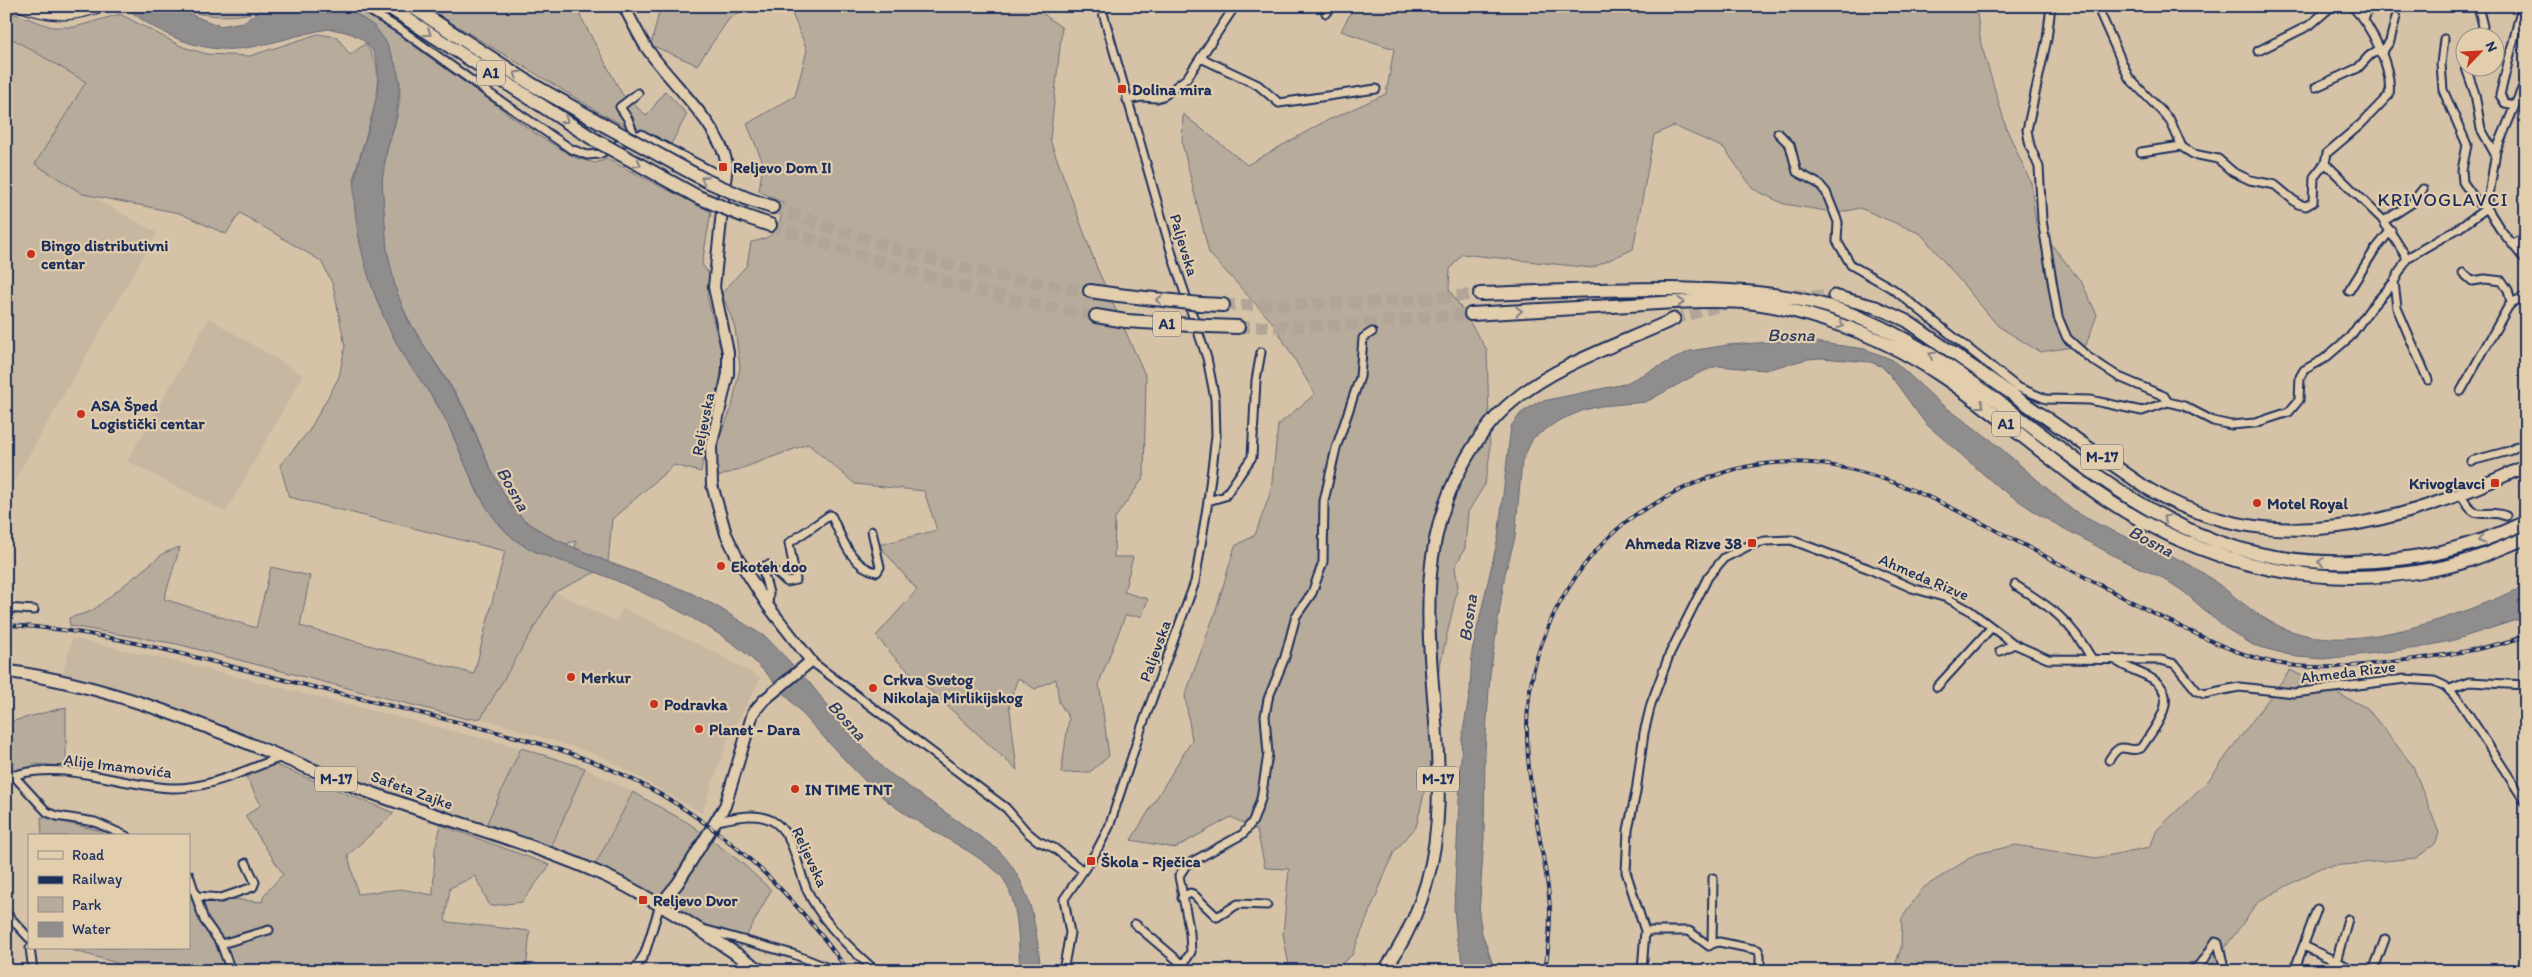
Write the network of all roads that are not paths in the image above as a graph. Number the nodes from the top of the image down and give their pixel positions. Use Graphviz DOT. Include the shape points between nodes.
graph roads {
  1 [pos="20,6"];
  2 [pos="103,6"];
  3 [pos="362,6"];
  4 [pos="387,6"];
  5 [pos="411,6"];
  6 [pos="624,6"];
  7 [pos="1101,6"];
  8 [pos="1235,6"];
  9 [pos="1324,6"];
  10 [pos="1333,6"];
  11 [pos="2051,6"];
  12 [pos="2097,6"];
  13 [pos="2108,6"];
  14 [pos="2112,6"];
  15 [pos="2332,6"];
  16 [pos="2352,6"];
  17 [pos="2369,6"];
  18 [pos="2478,6"];
  19 [pos="2522,6"];
  20 [pos="2396,17"];
  21 [pos="2364,20"];
  22 [pos="2482,28"];
  23 [pos="2444,39"];
  24 [pos="2258,51"];
  25 [pos="2380,52"];
  26 [pos="1201,58"];
  27 [pos="2469,78"];
  28 [pos="2526,79"];
  29 [pos="2316,87"];
  30 [pos="1376,89"];
  31 [pos="638,94"];
  32 [pos="1127,100"];
  33 [pos="2515,104"];
  34 [pos="1778,133"];
  35 [pos="635,137"];
  36 [pos="2181,146"];
  37 [pos="2141,152"];
  38 [pos="2495,154"];
  39 [pos="2325,163"];
  40 [pos="725,178"];
  41 [pos="2423,189"];
  42 [pos="772,207"];
  43 [pos="2488,208"];
  44 [pos="2384,221"];
  45 [pos="770,226"];
  46 [pos="2391,230"];
  47 [pos="2526,237"];
  48 [pos="2512,244"];
  49 [pos="2407,258"];
  50 [pos="2526,260"];
  51 [pos="2463,273"];
  52 [pos="2394,282"];
  53 [pos="1090,291"];
  54 [pos="2349,291"];
  55 [pos="1480,294"];
  56 [pos="1834,296"];
  57 [pos="2526,296"];
  58 [pos="2511,303"];
  59 [pos="1223,305"];
  60 [pos="1471,314"];
  61 [pos="1096,316"];
  62 [pos="1674,319"];
  63 [pos="1238,326"];
  64 [pos="1372,332"];
  65 [pos="1261,352"];
  66 [pos="1988,370"];
  67 [pos="2428,380"];
  68 [pos="2461,391"];
  69 [pos="2168,402"];
  70 [pos="2526,442"];
  71 [pos="2471,461"];
  72 [pos="2526,466"];
  73 [pos="2461,494"];
  74 [pos="1208,502"];
  75 [pos="2506,516"];
  76 [pos="2526,522"];
  77 [pos="872,532"];
  78 [pos="2526,538"];
  79 [pos="2015,585"];
  80 [pos="768,606"];
  81 [pos="6,608"];
  82 [pos="34,610"];
  83 [pos="1991,628"];
  84 [pos="2014,644"];
  85 [pos="2000,651"];
  86 [pos="2092,659"];
  87 [pos="2114,659"];
  88 [pos="808,664"];
  89 [pos="6,671"];
  90 [pos="2526,685"];
  91 [pos="1937,687"];
  92 [pos="2450,689"];
  93 [pos="282,757"];
  94 [pos="2109,760"];
  95 [pos="10,777"];
  96 [pos="2526,803"];
  97 [pos="718,821"];
  98 [pos="122,834"];
  99 [pos="246,863"];
  100 [pos="1082,870"];
  101 [pos="190,878"];
  102 [pos="1713,878"];
  103 [pos="197,896"];
  104 [pos="1182,898"];
  105 [pos="660,905"];
  106 [pos="1267,905"];
  107 [pos="2317,909"];
  108 [pos="8,915"];
  109 [pos="2348,919"];
  110 [pos="1135,924"];
  111 [pos="6,926"];
  112 [pos="695,927"];
  113 [pos="269,930"];
  114 [pos="1644,931"];
  115 [pos="28,937"];
  116 [pos="2385,939"];
  117 [pos="221,944"];
  118 [pos="1712,944"];
  119 [pos="2304,946"];
  120 [pos="30,950"];
  121 [pos="2336,962"];
  122 [pos="1180,968"];
  123 [pos="34,971"];
  124 [pos="231,971"];
  125 [pos="634,971"];
  126 [pos="762,971"];
  127 [pos="836,971"];
  128 [pos="876,971"];
  129 [pos="1063,971"];
  130 [pos="1384,971"];
  131 [pos="1642,971"];
  132 [pos="1760,971"];
  133 [pos="2192,971"];
  134 [pos="2225,971"];
  135 [pos="2294,971"];
  136 [pos="2356,971"];
  137 [pos="2374,971"];
  1 -- 2 [label="street" via="46,14 69,15"];
  3 -- 35 [label="street" via="403,31 571,149 586,156 599,154"];
  4 -- 45 [label="highway, A1, one-way, bridge" via="595,140 698,197"];
  42 -- 5 [label="highway, A1, one-way, bridge" via="707,181 604,126 533,85"];
  6 -- 40 [label="main road, Reljevska" via="646,47 715,136 725,155"];
  7 -- 32 [label="street, Paljevska"];
  8 -- 26 [label="street"];
  9 -- 10 [label="street" via="1326,13"];
  11 -- 69 [label="street" via="2027,130 2039,167 2042,220 2058,317 2067,338 2077,348 2119,377 2158,391"];
  12 -- 36 [label="street" via="2129,78 2170,120"];
  13 -- 14 [label="street"];
  15 -- 24 [label="street" via="2310,25"];
  16 -- 21 [label="street"];
  17 -- 21 [label="street"];
  18 -- 22 [label="street"];
  19 -- 33 [label="street" via="2500,95 2505,103"];
  20 -- 25 [label="street" via="2390,41"];
  21 -- 25 [label="street"];
  23 -- 43 [label="street" via="2441,64 2443,90 2467,145 2463,182 2477,202"];
  25 -- 29 [label="street" via="2369,56 2358,68"];
  25 -- 39 [label="street" via="2389,95 2327,153"];
  26 -- 30 [label="street" via="1258,85 1279,103"];
  26 -- 32 [label="street" via="1186,78 1165,95"];
  27 -- 38 [label="street" via="2481,129"];
  28 -- 33 [label="street"];
  31 -- 35 [label="street" via="620,107"];
  32 -- 74 [label="street, Paljevska" via="1174,261 1208,358 1216,436"];
  33 -- 38 [label="street"];
  34 -- 66 [label="street" via="1790,145 1797,172 1819,184 1826,192 1838,222 1837,241 1851,265 1893,289"];
  35 -- 40 [label="street" via="646,135"];
  36 -- 37 [label="street"];
  36 -- 39 [label="street" via="2193,154 2218,159 2233,172 2250,180 2275,186 2298,204 2306,206 2313,202 2314,177"];
  38 -- 43 [label="street"];
  39 -- 44 [label="street"];
  40 -- 80 [label="main road, Reljevska" via="714,287 728,352 728,374 710,447 712,485 726,534"];
  41 -- 44 [label="street" via="2412,202"];
  43 -- 48 [label="street"];
  43 -- 49 [label="street"];
  44 -- 46 [label="street"];
  46 -- 49 [label="street"];
  46 -- 54 [label="street"];
  47 -- 48 [label="street"];
  48 -- 50 [label="street"];
  49 -- 52 [label="street"];
  51 -- 58 [label="street" via="2472,281 2502,281"];
  52 -- 67 [label="street" via="2397,308"];
  52 -- 69 [label="street" via="2341,346 2304,370 2300,378 2299,400 2289,412 2255,424 2231,425"];
  59 -- 53 [label="highway, A1, one-way, bridge"];
  76 -- 55 [label="highway, A1, one-way" via="2505,532 2433,554 2384,561 2332,563 2247,551 2217,542 2152,511 1942,361 1883,327 1823,305 1762,292 1716,290"];
  56 -- 66 [label="main road, M-17" via="1876,306"];
  57 -- 58 [label="street"];
  58 -- 68 [label="street"];
  60 -- 78 [label="highway, A1, one-way" via="1692,301 1755,303 1845,326 1904,352 1944,378 2122,510 2207,552 2270,570 2350,577 2394,575 2436,569"];
  61 -- 63 [label="highway, A1, bridge" via="1126,321"];
  62 -- 130 [label="main road, M-17" via="1564,368 1512,401 1471,449 1449,489 1436,530 1429,577 1428,624 1438,791 1434,847 1417,912"];
  64 -- 104 [label="street" via="1363,338 1360,377 1336,448 1324,500 1322,562 1312,593 1296,616 1285,657 1268,699 1265,716 1268,754 1261,799 1253,821 1243,834 1186,866 1179,876"];
  65 -- 74 [label="street" via="1256,380 1252,457 1225,496"];
  66 -- 69 [label="street" via="2017,388 2046,399 2085,399 2142,411"];
  66 -- 73 [label="main road, M-17" via="2164,499 2226,521 2303,530 2348,527 2399,516"];
  70 -- 71 [label="street" via="2508,451"];
  72 -- 73 [label="main road, M-17"];
  73 -- 75 [label="street" via="2466,505 2476,513 2493,512"];
  74 -- 100 [label="street, Paljevska" via="1195,582 1141,729 1110,827"];
  77 -- 80 [label="street" via="880,568 877,572 851,556 832,516 820,520 790,543 796,580 787,582 768,565 762,567 769,593"];
  79 -- 86 [label="street" via="2066,621"];
  80 -- 88 [label="main road, Reljevska"];
  81 -- 82 [label="street"];
  83 -- 84 [label="street, Ahmeda Rizve"];
  83 -- 91 [label="street"];
  83 -- 114 [label="street, Ahmeda Rizve" via="1947,598 1912,588 1791,540 1750,545 1724,558 1708,577 1670,654 1644,733 1628,830 1626,872"];
  84 -- 85 [label="street"];
  84 -- 86 [label="street, Ahmeda Rizve" via="2048,659"];
  86 -- 87 [label="street, Ahmeda Rizve"];
  87 -- 92 [label="street, Ahmeda Rizve" via="2147,658 2175,664 2197,691 2204,694 2239,687 2310,692 2405,679 2434,681"];
  87 -- 94 [label="street" via="2156,681 2165,692 2167,702 2141,748 2115,749"];
  88 -- 97 [label="main road" via="753,713 729,798"];
  88 -- 100 [label="street" via="1006,808 1038,841 1054,848"];
  89 -- 93 [label="main road, Safeta Zajke / M-17" via="121,695"];
  90 -- 92 [label="street" via="2469,682"];
  92 -- 96 [label="street"];
  93 -- 95 [label="street, Alije Imamovića" via="188,787 155,786 45,771"];
  93 -- 105 [label="main road, Safeta Zajke / M-17" via="407,807 592,871"];
  95 -- 98 [label="street" via="46,812 95,822"];
  97 -- 105 [label="main road"];
  97 -- 128 [label="street, Reljevska" via="745,815 778,824 788,838 808,892 831,926"];
  99 -- 103 [label="street" via="255,882 253,887 221,898"];
  100 -- 129 [label="street" via="1064,899 1070,933"];
  101 -- 103 [label="street"];
  102 -- 118 [label="street"];
  103 -- 117 [label="street" via="204,920"];
  104 -- 106 [label="street" via="1193,894 1217,917 1238,904"];
  104 -- 122 [label="street" via="1191,952"];
  105 -- 112 [label="main road, Safeta Zajke / M-17"];
  105 -- 125 [label="street" via="647,948"];
  107 -- 119 [label="street"];
  108 -- 111 [label="street"];
  108 -- 115 [label="street"];
  109 -- 121 [label="street"];
  110 -- 122 [label="street"];
  112 -- 126 [label="main road, Safeta Zajke / M-17"];
  112 -- 127 [label="street" via="793,954"];
  113 -- 117 [label="street"];
  114 -- 118 [label="street" via="1689,931 1709,946"];
  114 -- 131 [label="street, Ahmeda Rizve"];
  116 -- 137 [label="street"];
  117 -- 124 [label="street"];
  118 -- 132 [label="street" via="1718,942 1758,950"];
  119 -- 121 [label="street"];
  119 -- 135 [label="street"];
  120 -- 123 [label="street"];
  121 -- 136 [label="street"];
  133 -- 134 [label="street" via="2204,960 2215,942 2218,943"];
}
